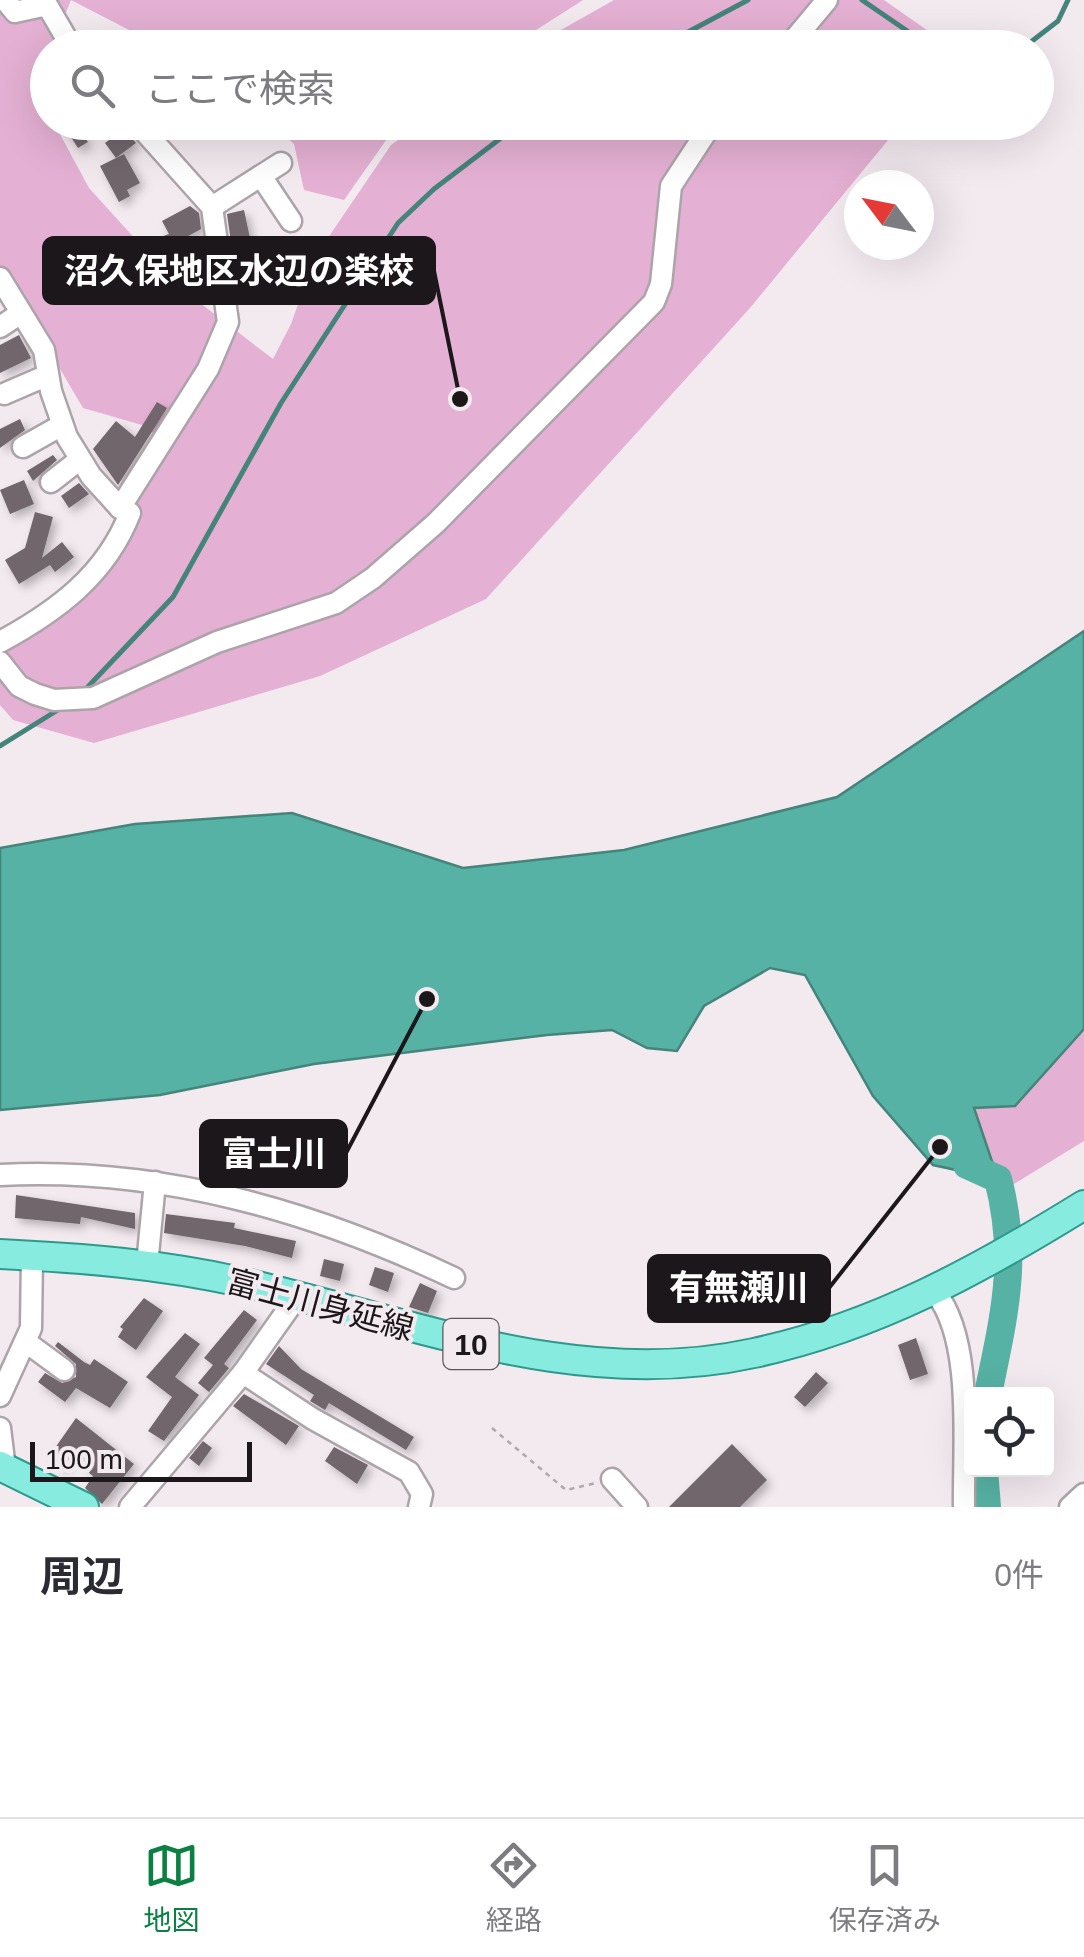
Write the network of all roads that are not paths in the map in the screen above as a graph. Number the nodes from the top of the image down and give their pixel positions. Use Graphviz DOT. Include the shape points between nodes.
graph roads {
  1 [pos="5,0"];
  2 [pos="825,2"];
  3 [pos="62,30"];
  4 [pos="802,30"];
  5 [pos="152,140"];
  6 [pos="701,140"];
  7 [pos="281,163"];
  8 [pos="261,176"];
  9 [pos="212,208"];
  10 [pos="291,221"];
  11 [pos="221,249"];
  12 [pos="174,266"];
  13 [pos="0,278"];
  14 [pos="22,313"];
  15 [pos="0,328"];
  16 [pos="48,374"];
  17 [pos="4,394"];
  18 [pos="62,425"];
  19 [pos="23,446"];
  20 [pos="80,460"];
  21 [pos="51,482"];
  22 [pos="120,508"];
  23 [pos="0,642"];
  24 [pos="0,662"];
  25 [pos="0,1174"];
  26 [pos="154,1182"];
  27 [pos="1084,1206"];
  28 [pos="0,1254"];
  29 [pos="32,1256"];
  30 [pos="147,1265"];
  31 [pos="454,1278"];
  32 [pos="937,1291"];
  33 [pos="296,1298"];
  34 [pos="26,1342"];
  35 [pos="64,1370"];
  36 [pos="244,1373"];
  37 [pos="0,1396"];
  38 [pos="0,1428"];
  39 [pos="3,1467"];
  40 [pos="612,1479"];
  41 [pos="1084,1494"];
  42 [pos="84,1507"];
  43 [pos="130,1507"];
  44 [pos="419,1507"];
  45 [pos="637,1507"];
  46 [pos="964,1507"];
  47 [pos="1070,1507"];
  1 -- 3 [label="street" via="15,12 48,5"];
  2 -- 4 [label="street"];
  5 -- 9 [label="street"];
  6 -- 24 [label="street" via="671,186 654,302 373,578 336,603 217,642 93,698 54,700 19,686"];
  7 -- 8 [label="street"];
  8 -- 9 [label="street"];
  8 -- 10 [label="street"];
  9 -- 11 [label="street"];
  11 -- 12 [label="street"];
  11 -- 22 [label="street" via="228,322 208,368"];
  13 -- 14 [label="street"];
  14 -- 15 [label="street"];
  14 -- 16 [label="street" via="44,350"];
  16 -- 17 [label="street"];
  16 -- 18 [label="street"];
  18 -- 19 [label="street"];
  18 -- 20 [label="street"];
  20 -- 21 [label="street"];
  20 -- 22 [label="street"];
  22 -- 23 [label="street" via="130,513 104,566"];
  25 -- 26 [label="street"];
  26 -- 30 [label="street"];
  26 -- 31 [label="street" via="299,1215"];
  27 -- 32 [label="main road, 富士川身延線 / 10"];
  28 -- 29 [label="main road, 富士川身延線 / 10"];
  29 -- 30 [label="main road, 富士川身延線 / 10"];
  29 -- 34 [label="street"];
  30 -- 33 [label="main road, 富士川身延線 / 10"];
  32 -- 33 [label="main road, 富士川身延線 / 10" via="891,1312 750,1354 607,1363 469,1344"];
  32 -- 46 [label="street" via="952,1312 962,1376"];
  33 -- 36 [label="street"];
  34 -- 35 [label="street"];
  34 -- 37 [label="street"];
  36 -- 43 [label="street"];
  36 -- 44 [label="street" via="409,1472 422,1494"];
  38 -- 39 [label="street"];
  39 -- 42 [label="main road"];
  40 -- 45 [label="street"];
  41 -- 47 [label="street"];
}
